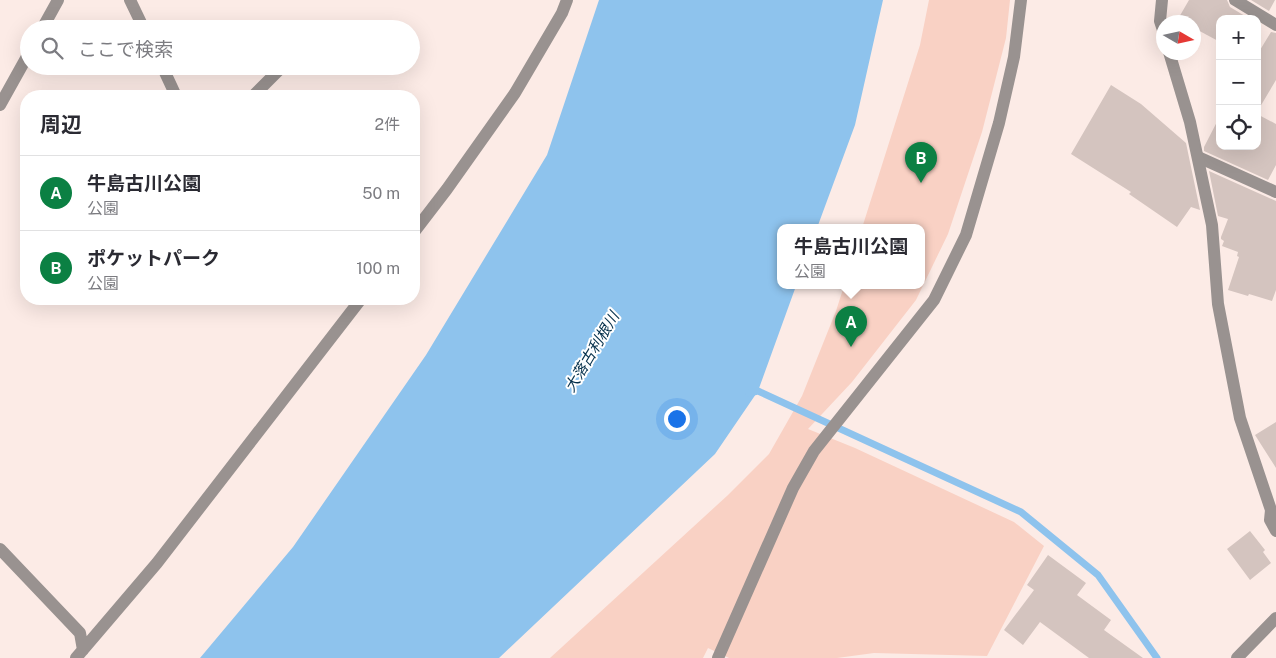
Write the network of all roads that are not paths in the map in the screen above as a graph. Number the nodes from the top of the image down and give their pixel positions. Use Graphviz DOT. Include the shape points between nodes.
graph roads {
  1 [pos="58,0"];
  2 [pos="130,0"];
  3 [pos="566,0"];
  4 [pos="1021,0"];
  5 [pos="1162,0"];
  6 [pos="1235,0"];
  7 [pos="1161,15"];
  8 [pos="47,20"];
  9 [pos="140,20"];
  10 [pos="1276,24"];
  11 [pos="1171,60"];
  12 [pos="20,69"];
  13 [pos="166,75"];
  14 [pos="274,75"];
  15 [pos="173,90"];
  16 [pos="259,90"];
  17 [pos="0,106"];
  18 [pos="1198,157"];
  19 [pos="1276,192"];
  20 [pos="420,224"];
  21 [pos="356,305"];
  22 [pos="1276,531"];
  23 [pos="0,549"];
  24 [pos="1275,620"];
  25 [pos="79,654"];
  26 [pos="718,658"];
  27 [pos="1237,658"];
  1 -- 8 [label="street"];
  2 -- 9 [label="street"];
  3 -- 20 [label="street" via="562,13 516,93"];
  4 -- 26 [label="street" via="1014,57 999,123 966,235 934,300 814,451 794,488"];
  5 -- 7 [label="street"];
  6 -- 10 [label="street"];
  11 -- 18 [label="street"];
  12 -- 17 [label="street"];
  13 -- 15 [label="street"];
  14 -- 16 [label="street"];
  18 -- 19 [label="street"];
  18 -- 22 [label="street" via="1212,225 1218,304 1240,418"];
  21 -- 25 [label="street" via="157,563"];
  23 -- 25 [label="street" via="80,633"];
  24 -- 27 [label="street"];
}
